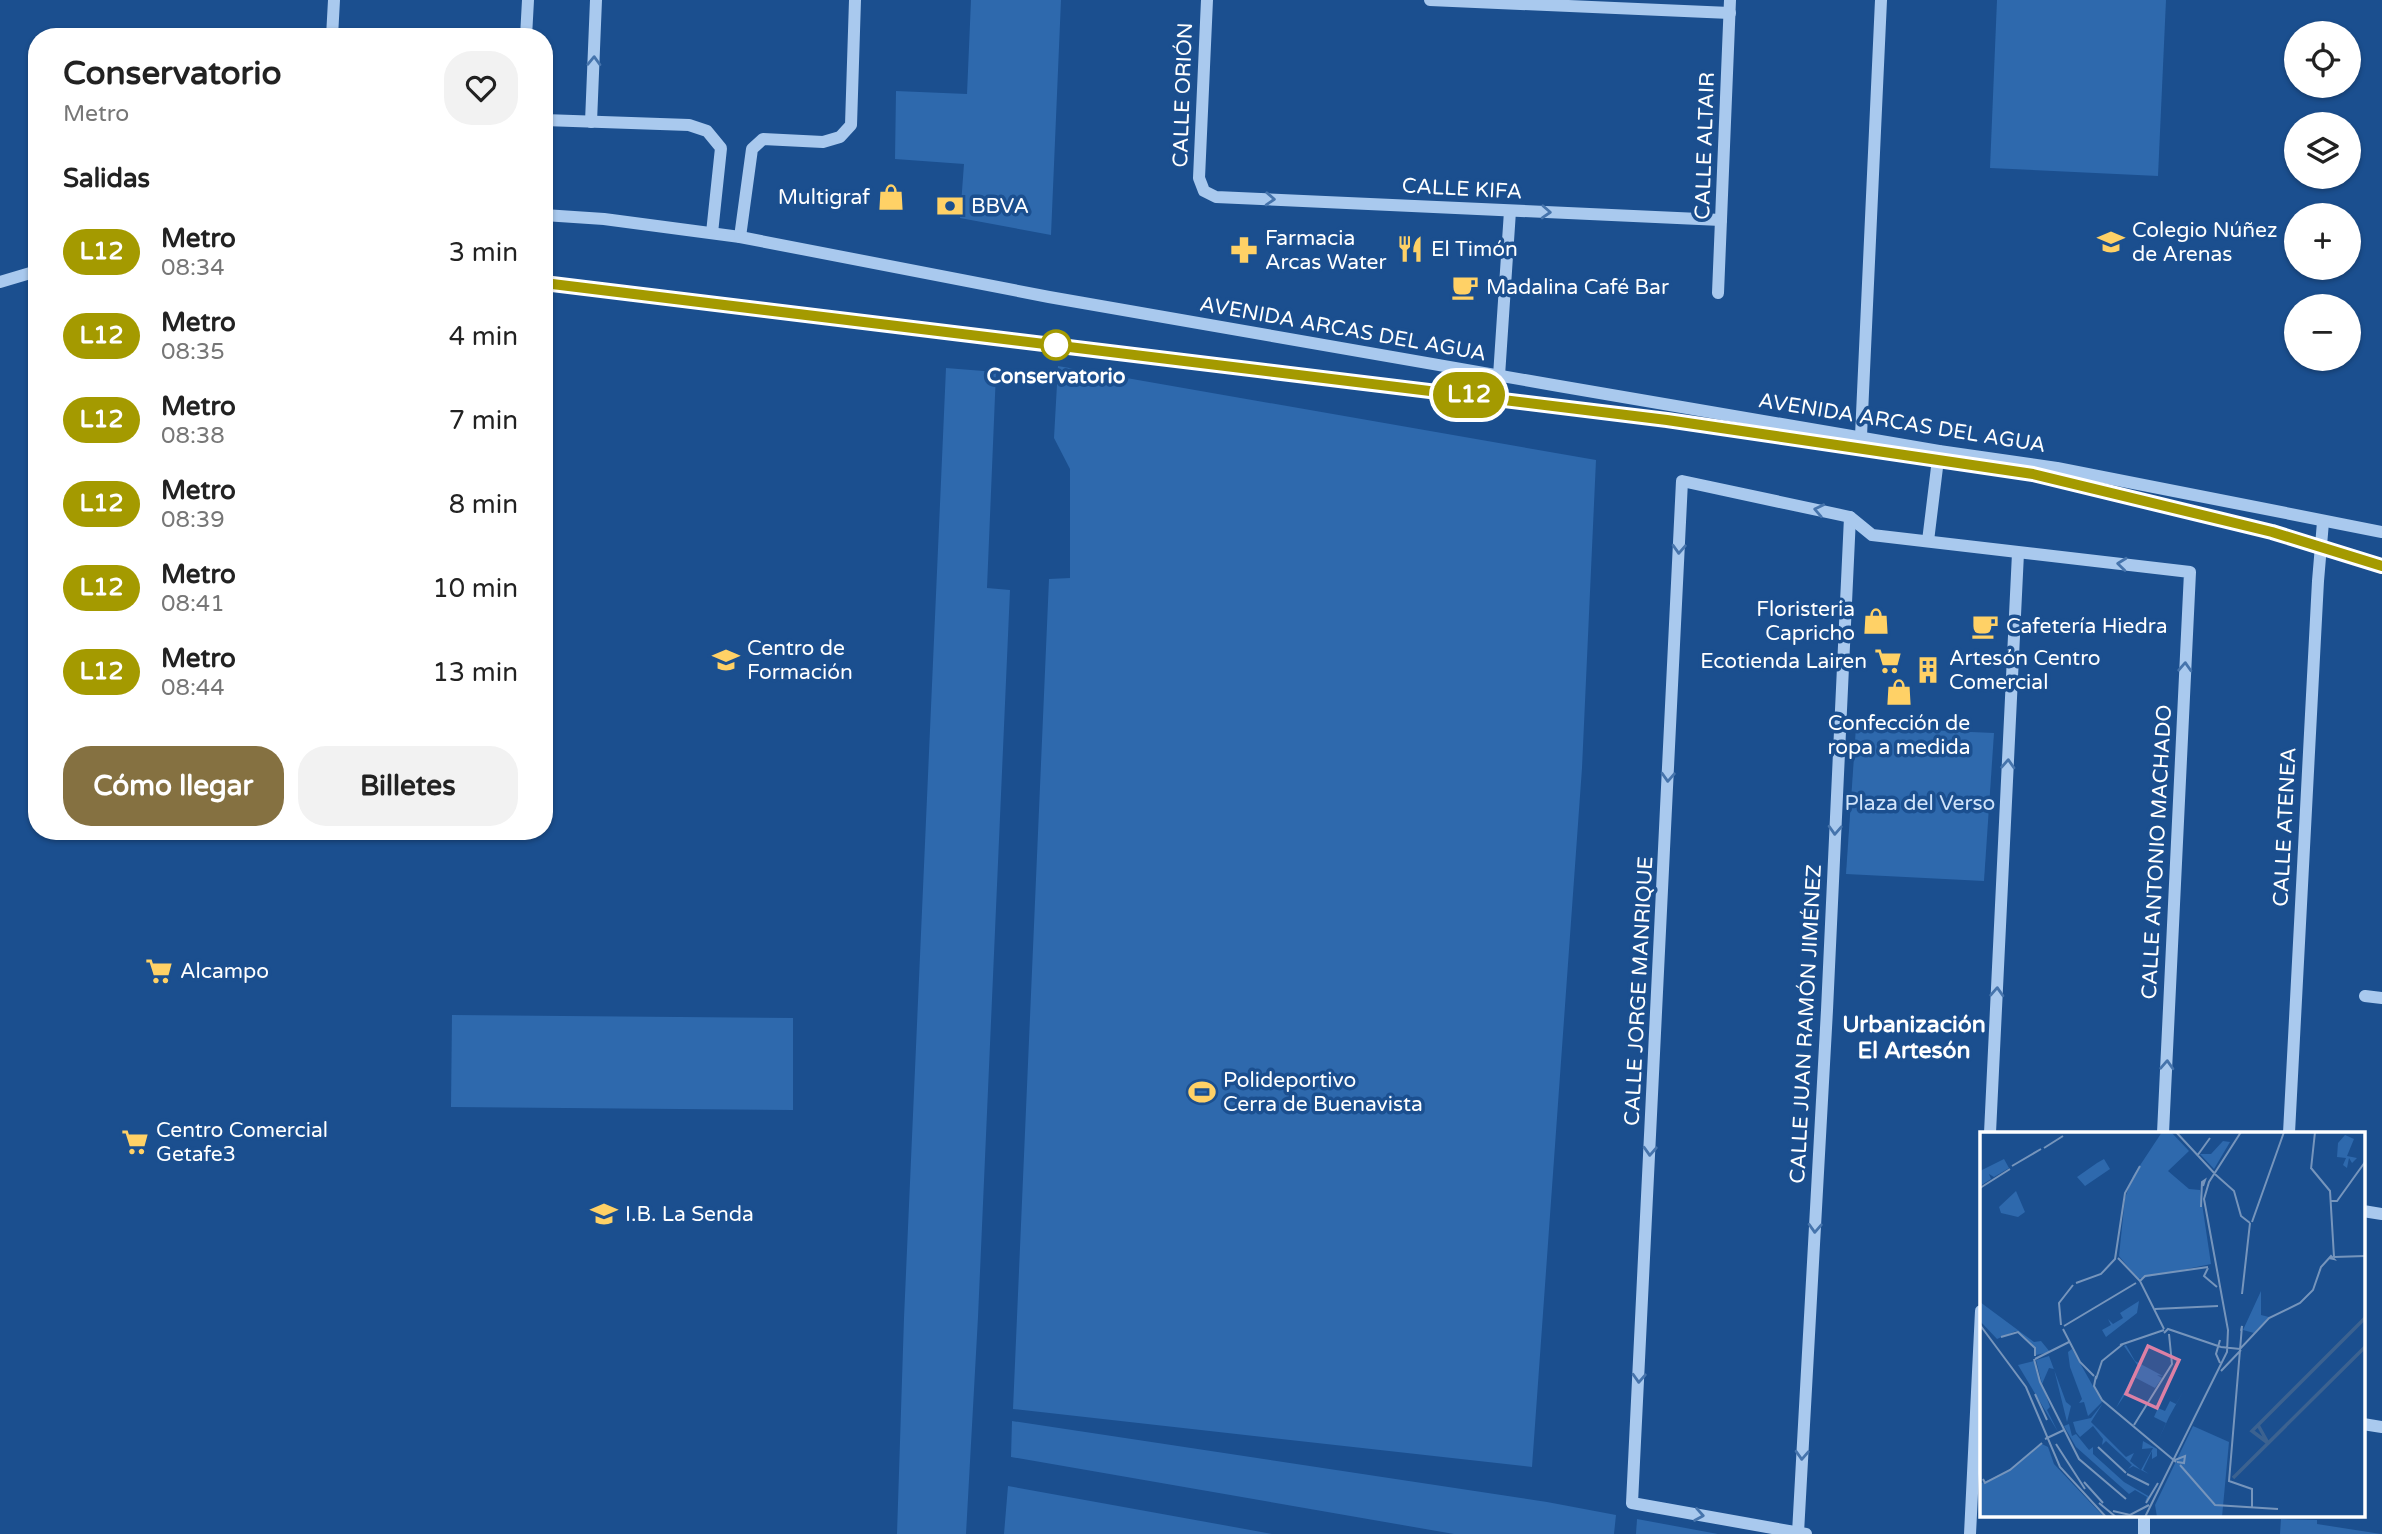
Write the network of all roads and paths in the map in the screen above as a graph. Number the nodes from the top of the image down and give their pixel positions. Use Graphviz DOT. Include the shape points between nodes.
graph roads {
  1 [pos="334,0"];
  2 [pos="528,0"];
  3 [pos="596,0"];
  4 [pos="855,0"];
  5 [pos="1207,0"];
  6 [pos="1430,0"];
  7 [pos="1881,0"];
  8 [pos="1730,7"];
  9 [pos="332,28"];
  10 [pos="526,28"];
  11 [pos="553,120"];
  12 [pos="592,122"];
  13 [pos="1204,191"];
  14 [pos="1510,211"];
  15 [pos="553,216"];
  16 [pos="1721,220"];
  17 [pos="712,233"];
  18 [pos="740,237"];
  19 [pos="28,274"];
  20 [pos="0,282"];
  21 [pos="1718,293"];
  22 [pos="1499,376"];
  23 [pos="1861,436"];
  24 [pos="1939,451"];
  25 [pos="1850,517"];
  26 [pos="2323,522"];
  27 [pos="2382,532"];
  28 [pos="1928,541"];
  29 [pos="2018,553"];
  30 [pos="2365,996"];
  31 [pos="2382,998"];
  32 [pos="1990,1132"];
  33 [pos="2163,1132"];
  34 [pos="2289,1132"];
  35 [pos="2364,1211"];
  36 [pos="2382,1214"];
  37 [pos="1980,1331"];
  38 [pos="2364,1424"];
  39 [pos="2382,1427"];
  40 [pos="2144,1516"];
  41 [pos="1802,1533"];
  42 [pos="1970,1534"];
  43 [pos="2144,1534"];
  1 -- 9 [label="street"];
  2 -- 10 [label="street"];
  12 -- 3 [label="street, one-way"];
  4 -- 18 [label="street" via="851,125 840,137 823,142 763,139 752,149"];
  5 -- 13 [label="street, CALLE ORIÓN" via="1199,178"];
  6 -- 8 [label="street"];
  7 -- 23 [label="street"];
  8 -- 16 [label="street, CALLE ALTAIR"];
  11 -- 12 [label="street"];
  12 -- 17 [label="street" via="689,125 708,131 721,148"];
  13 -- 14 [label="street, CALLE KIFA, one-way" via="1216,197"];
  14 -- 16 [label="street, CALLE KIFA, one-way"];
  14 -- 22 [label="street"];
  15 -- 17 [label="street, AVENIDA ARCAS DEL AGUA"];
  16 -- 21 [label="street, CALLE ALTAIR"];
  17 -- 18 [label="street, AVENIDA ARCAS DEL AGUA"];
  18 -- 22 [label="street, AVENIDA ARCAS DEL AGUA"];
  19 -- 20 [label="street"];
  22 -- 23 [label="street, AVENIDA ARCAS DEL AGUA"];
  23 -- 24 [label="street, AVENIDA ARCAS DEL AGUA"];
  24 -- 26 [label="street, AVENIDA ARCAS DEL AGUA" via="2098,476"];
  24 -- 28 [label="street"];
  25 -- 28 [label="street" via="1872,535"];
  25 -- 41 [label="street, CALLE JUAN RAMÓN JIMÉNEZ, one-way"];
  25 -- 41 [label="street, CALLE JORGE MANRIQUE, one-way" via="1682,481 1632,1503"];
  26 -- 27 [label="street, AVENIDA ARCAS DEL AGUA"];
  26 -- 34 [label="street, CALLE ATENEA"];
  28 -- 29 [label="street"];
  32 -- 29 [label="street, one-way"];
  33 -- 29 [label="street, CALLE ANTONIO MACHADO, one-way" via="2190,572"];
  30 -- 31 [label="street"];
  35 -- 36 [label="street"];
  37 -- 42 [label="street"];
  38 -- 39 [label="street"];
  40 -- 43 [label="street"];
}
